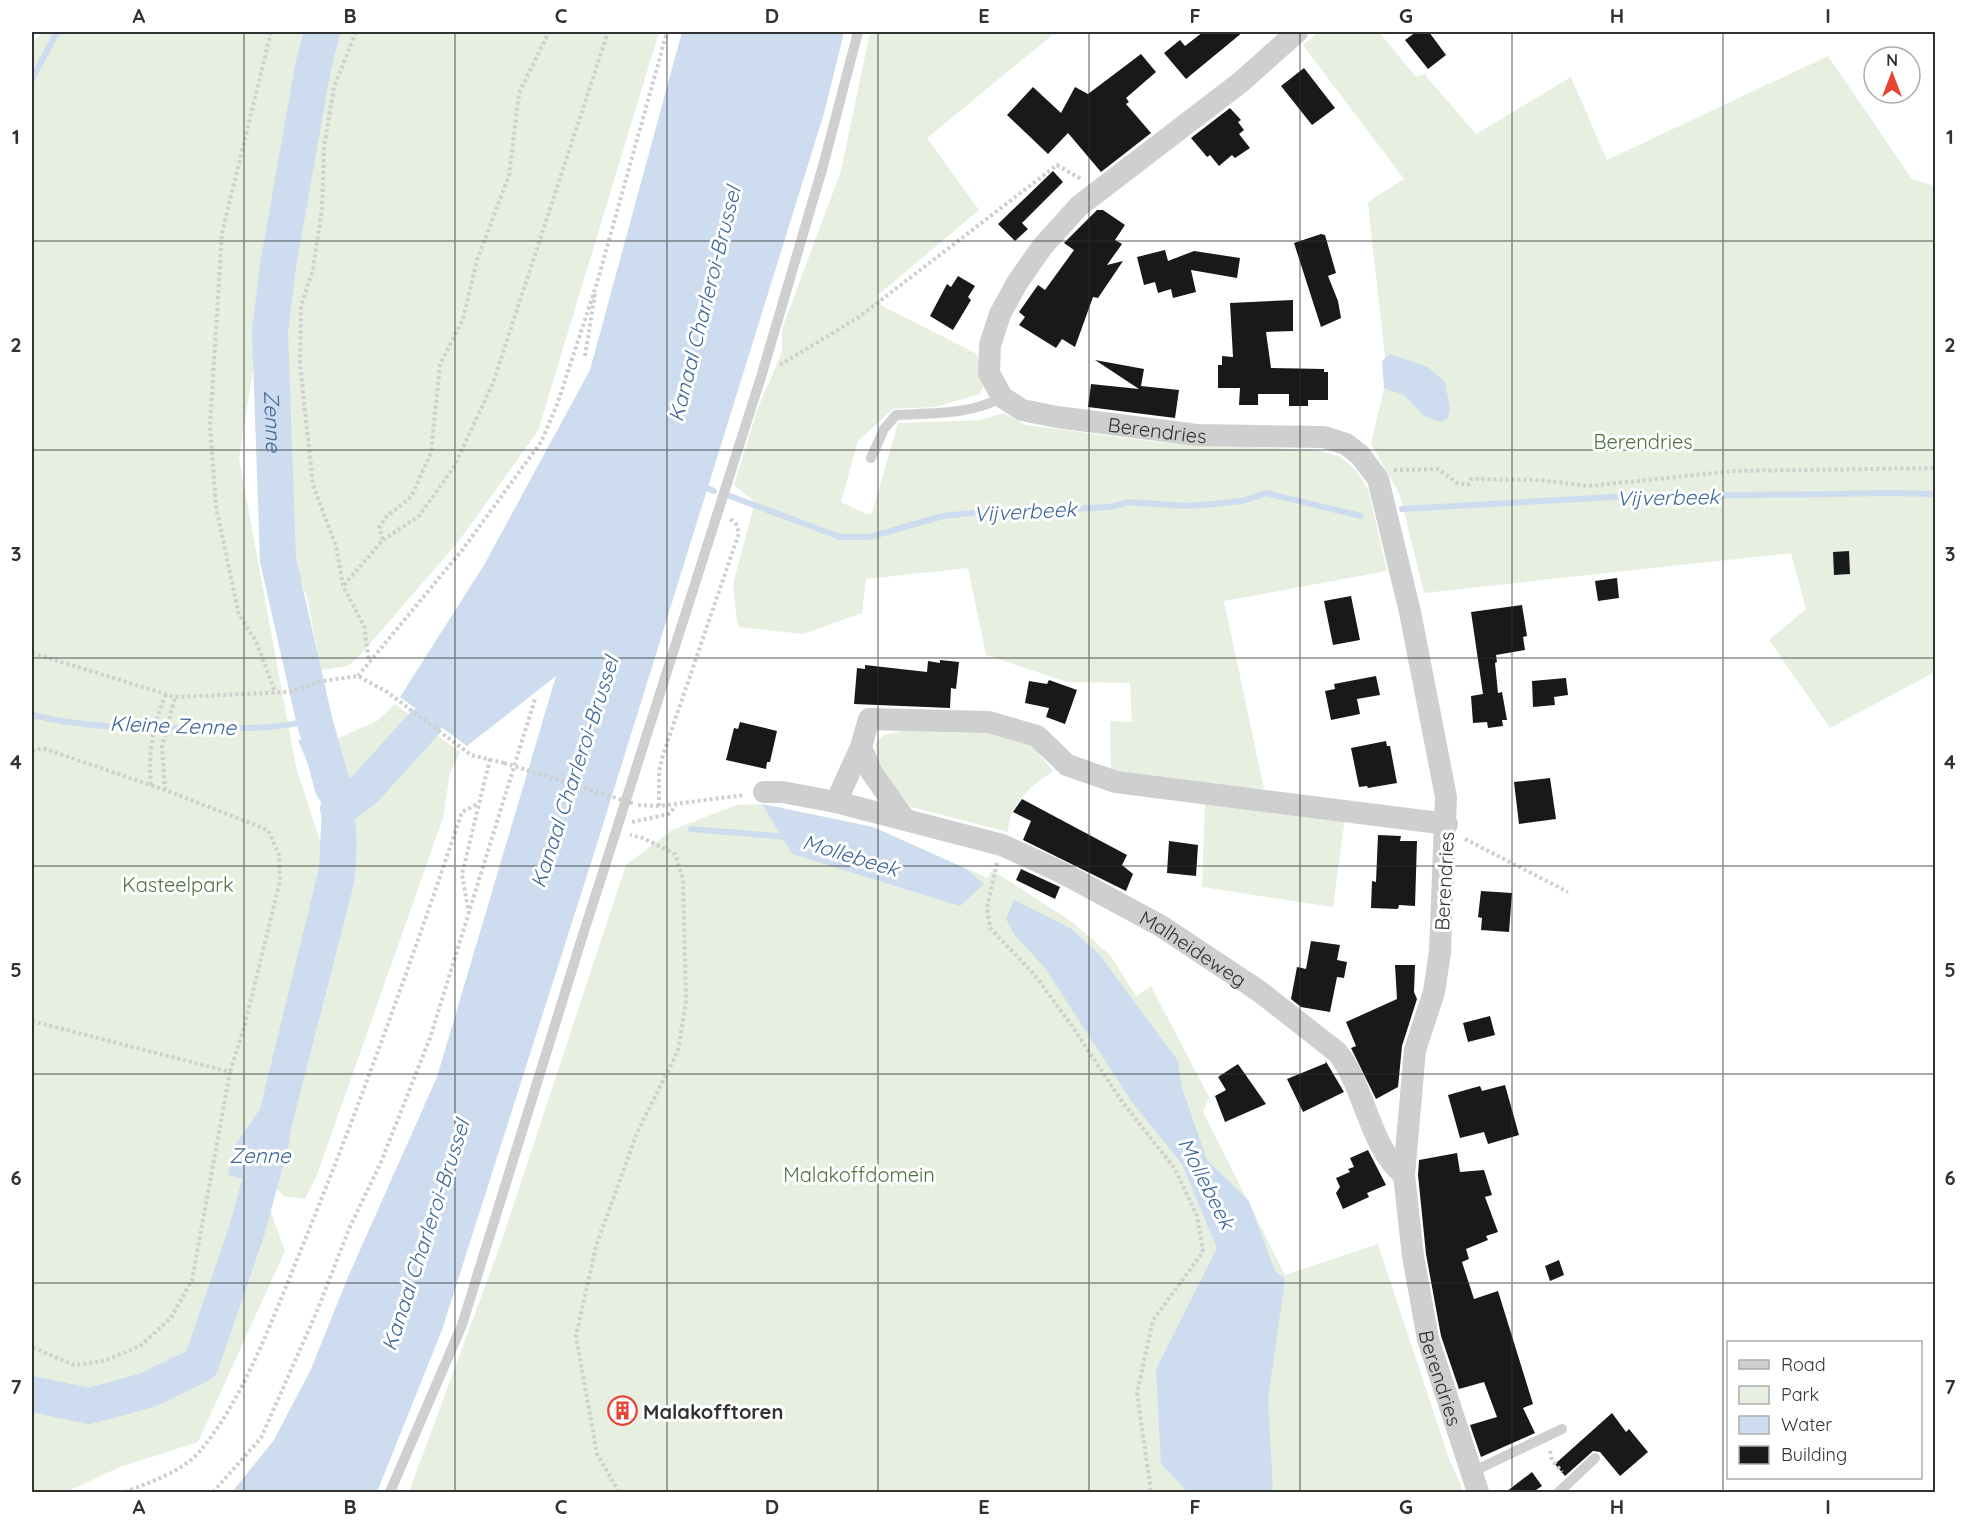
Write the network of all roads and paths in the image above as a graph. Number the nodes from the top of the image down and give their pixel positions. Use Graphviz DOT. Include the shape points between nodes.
graph roads {
  1 [pos="271,32"];
  2 [pos="356,32"];
  3 [pos="549,32"];
  4 [pos="608,32"];
  5 [pos="668,32"];
  6 [pos="858,32"];
  7 [pos="1297,32"];
  8 [pos="1099,190"];
  9 [pos="597,283"];
  10 [pos="585,356"];
  11 [pos="761,376"];
  12 [pos="1002,397"];
  13 [pos="872,458"];
  14 [pos="1935,468"];
  15 [pos="1378,479"];
  16 [pos="718,513"];
  17 [pos="383,540"];
  18 [pos="344,586"];
  19 [pos="32,653"];
  20 [pos="369,662"];
  21 [pos="358,676"];
  22 [pos="275,692"];
  23 [pos="166,694"];
  24 [pos="175,697"];
  25 [pos="535,699"];
  26 [pos="861,747"];
  27 [pos="32,751"];
  28 [pos="490,759"];
  29 [pos="151,785"];
  30 [pos="165,790"];
  31 [pos="764,792"];
  32 [pos="836,802"];
  33 [pos="479,803"];
  34 [pos="676,804"];
  35 [pos="659,806"];
  36 [pos="904,818"];
  37 [pos="619,829"];
  38 [pos="1447,830"];
  39 [pos="1002,845"];
  40 [pos="1568,892"];
  41 [pos="469,914"];
  42 [pos="32,1021"];
  43 [pos="230,1072"];
  44 [pos="1404,1175"];
  45 [pos="32,1347"];
  46 [pos="1562,1429"];
  47 [pos="1548,1436"];
  48 [pos="1595,1458"];
  49 [pos="1475,1482"];
  50 [pos="1570,1482"];
  51 [pos="125,1492"];
  52 [pos="213,1492"];
  53 [pos="390,1492"];
  54 [pos="619,1492"];
  55 [pos="1151,1492"];
  56 [pos="1559,1492"];
  1 -- 22 [label="path" via="222,233 210,425 216,507 239,615 256,641"];
  2 -- 18 [label="path" via="334,87 324,148 315,259 301,306 300,364 313,485 336,546"];
  3 -- 17 [label="path" via="519,93 509,176 477,260 463,319 440,364 430,453 411,497 387,516 379,528"];
  4 -- 17 [label="path" via="493,383 454,467 419,516"];
  5 -- 9 [label="path"];
  6 -- 11 [label="lane"];
  7 -- 8 [label="street" via="1240,82"];
  8 -- 11 [label="path" via="1057,165 859,317"];
  8 -- 12 [label="street" via="1042,247 1000,314 990,345 989,373"];
  9 -- 10 [label="path"];
  9 -- 20 [label="path" via="541,442 463,549"];
  11 -- 16 [label="lane"];
  12 -- 13 [label="lane" via="948,412 896,415 884,429"];
  12 -- 15 [label="street, Berendries" via="1022,410 1117,426 1197,435 1324,437 1346,444"];
  14 -- 15 [label="path" via="1734,471 1588,486 1539,480 1471,479 1468,485 1438,469 1398,470"];
  15 -- 38 [label="street, Berendries" via="1444,783"];
  16 -- 35 [label="path" via="733,520 739,533 663,755"];
  16 -- 37 [label="lane"];
  17 -- 18 [label="path"];
  18 -- 20 [label="path" via="363,626"];
  19 -- 23 [label="path"];
  20 -- 21 [label="path"];
  21 -- 22 [label="path"];
  21 -- 28 [label="path" via="387,692 471,755"];
  22 -- 24 [label="path"];
  23 -- 24 [label="path"];
  23 -- 29 [label="path" via="154,724 149,755"];
  24 -- 30 [label="path" via="162,747"];
  25 -- 41 [label="path"];
  26 -- 32 [label="street"];
  26 -- 36 [label="street" via="872,772"];
  26 -- 38 [label="street" via="869,719 989,722 1038,736 1067,765 1116,782"];
  27 -- 29 [label="path" via="42,748"];
  28 -- 33 [label="path"];
  28 -- 35 [label="path, bridge" via="635,804"];
  29 -- 30 [label="path"];
  30 -- 43 [label="path" via="268,830 279,855 280,882"];
  31 -- 32 [label="street, Malheideweg"];
  31 -- 34 [label="path"];
  32 -- 36 [label="street, Malheideweg"];
  33 -- 41 [label="path" via="462,874"];
  33 -- 51 [label="path" via="462,812 345,1142 232,1404 199,1452 164,1477"];
  34 -- 35 [label="path"];
  34 -- 37 [label="path" via="669,814"];
  36 -- 39 [label="street, Malheideweg"];
  37 -- 53 [label="lane" via="462,1325"];
  37 -- 54 [label="path" via="675,854 683,879 686,1001 678,1051 637,1133 596,1246 576,1336 597,1454"];
  38 -- 40 [label="path"];
  38 -- 44 [label="street, Berendries" via="1440,952 1434,992 1415,1050"];
  39 -- 44 [label="street, Malheideweg" via="1161,926 1259,991 1337,1053 1395,1167"];
  39 -- 55 [label="path" via="988,892 990,928 1034,974 1123,1103 1175,1169 1197,1216 1203,1252 1153,1320 1137,1394"];
  41 -- 52 [label="path" via="430,1038 313,1322 261,1438"];
  42 -- 43 [label="path"];
  43 -- 45 [label="path" via="192,1281 171,1318 140,1346 104,1361 74,1365"];
  44 -- 49 [label="street, Berendries" via="1428,1338"];
  46 -- 47 [label="lane"];
  47 -- 49 [label="lane"];
  47 -- 50 [label="path" via="1552,1460"];
  48 -- 50 [label="lane"];
  50 -- 56 [label="lane"];
}
